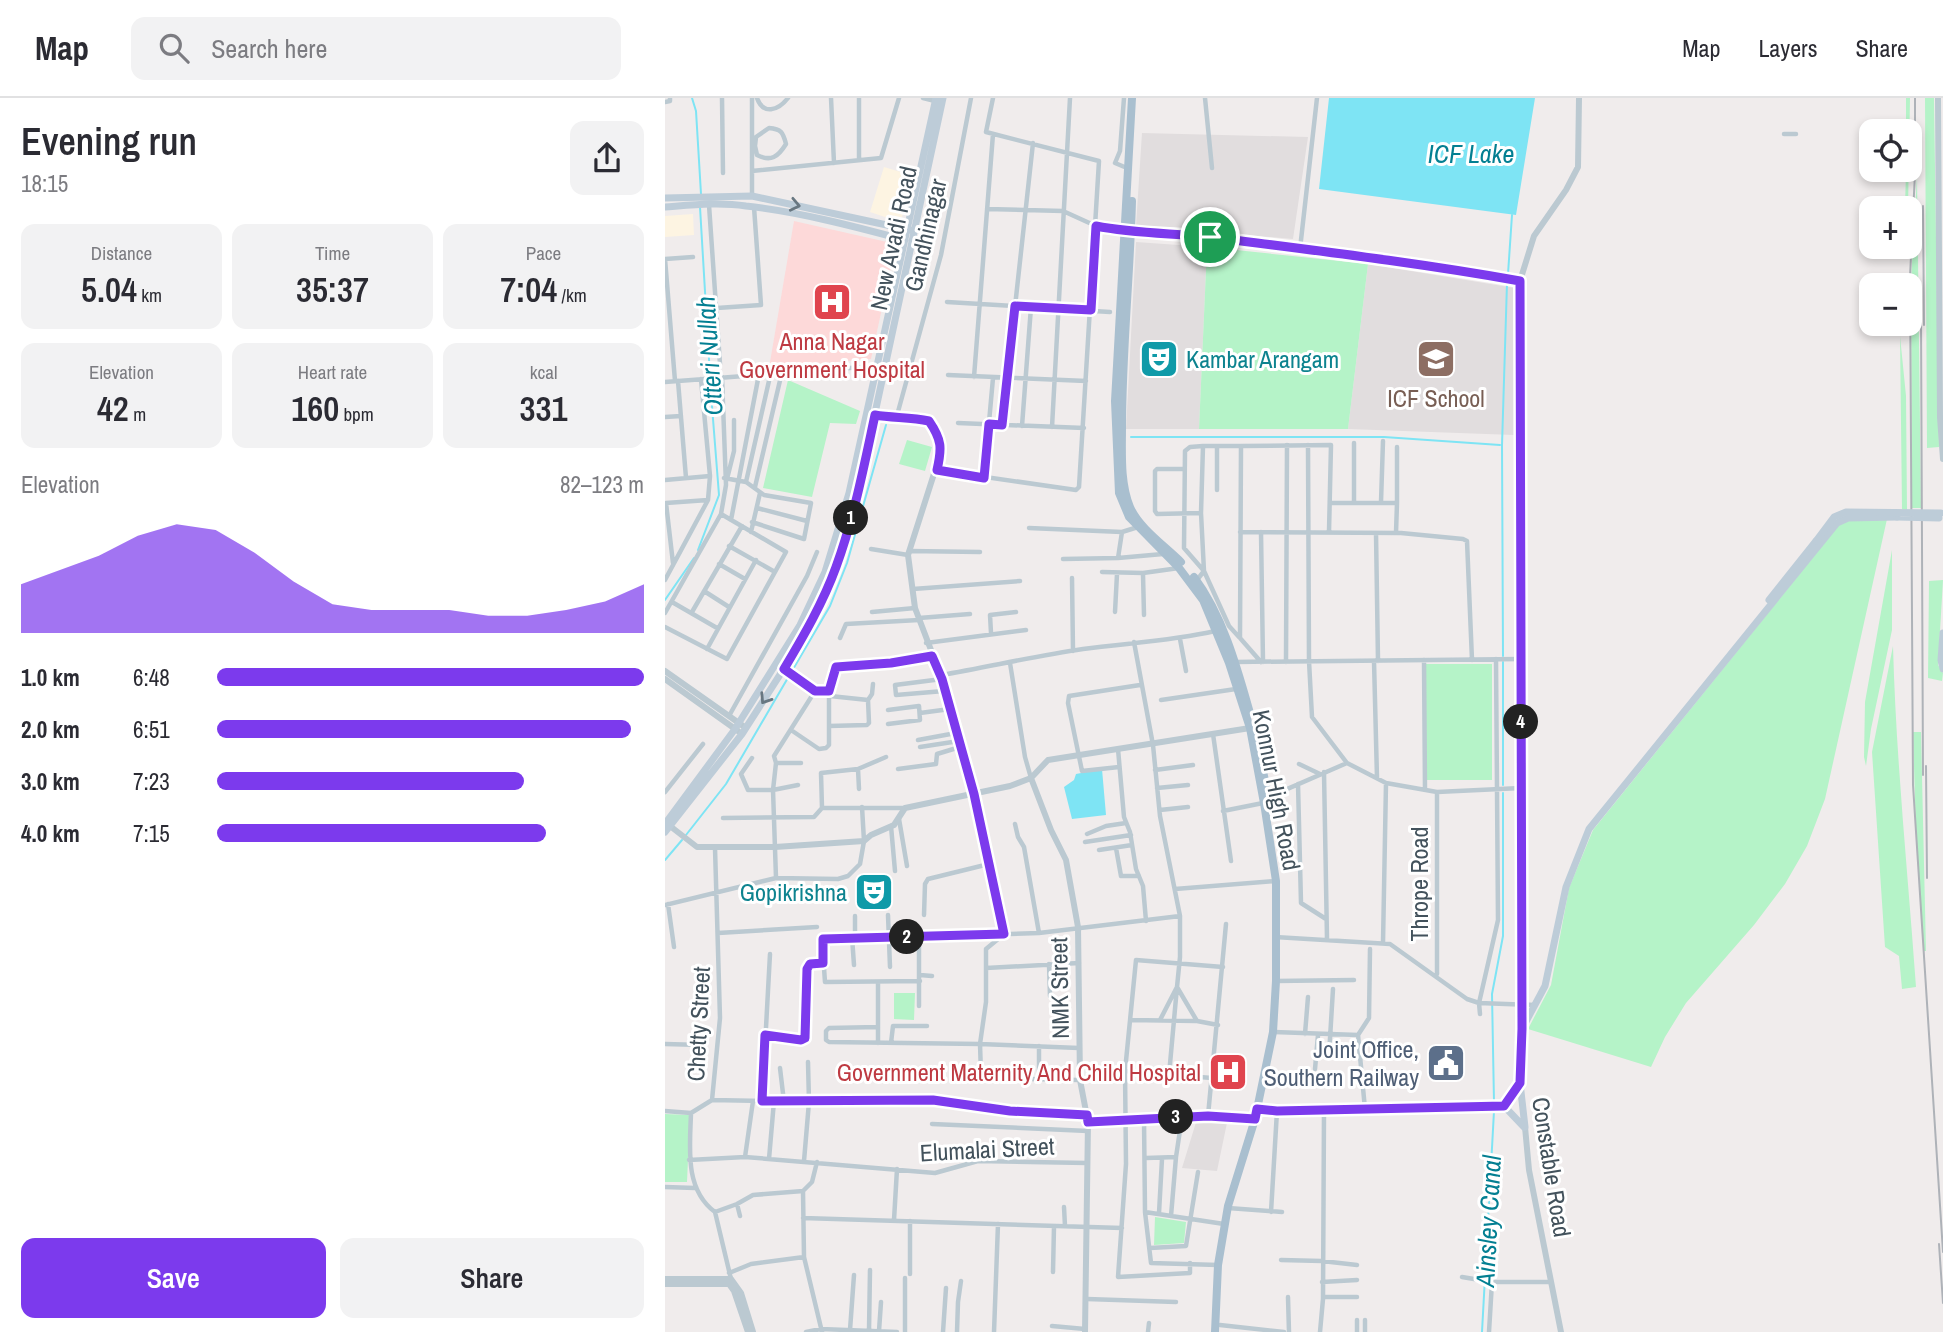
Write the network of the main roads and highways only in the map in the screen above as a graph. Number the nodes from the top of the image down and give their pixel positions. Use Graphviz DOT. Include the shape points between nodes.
graph roads {
  1 [pos="1134,98"];
  2 [pos="938,99"];
  3 [pos="665,198"];
  4 [pos="665,207"];
  5 [pos="860,224"];
  6 [pos="910,230"];
  7 [pos="1129,232"];
  8 [pos="903,239"];
  9 [pos="912,242"];
  10 [pos="871,414"];
  11 [pos="1941,516"];
  12 [pos="1820,540"];
  13 [pos="1943,633"];
  14 [pos="1942,666"];
  15 [pos="1266,800"];
  16 [pos="667,827"];
  17 [pos="1520,1083"];
  18 [pos="1504,1106"];
  19 [pos="1257,1109"];
  20 [pos="1218,1330"];
  1 -- 7 [label="main road"];
  1 -- 7 [label="main road, Konnur High Road"];
  2 -- 6 [label="main road, New Avadi Road"];
  3 -- 5 [label="main road, one-way" via="752,196"];
  4 -- 5 [label="main road" via="754,207"];
  5 -- 6 [label="main road"];
  5 -- 8 [label="main road"];
  6 -- 8 [label="main road, New Avadi Road"];
  6 -- 9 [label="main road, New Avadi Road"];
  7 -- 15 [label="main road" via="1122,395 1126,495 1131,510 1197,581 1213,607 1258,740"];
  7 -- 15 [label="main road, Konnur High Road" via="1115,312 1119,493 1129,517 1203,600 1250,728"];
  8 -- 9 [label="main road"];
  8 -- 10 [label="main road, New Avadi Road"];
  9 -- 10 [label="main road, New Avadi Road"];
  10 -- 16 [label="main road, New Avadi Road" via="825,572 800,625"];
  10 -- 16 [label="main road, New Avadi Road, one-way" via="856,501 819,607 744,731"];
  11 -- 12 [label="main road, bridge" via="1843,519"];
  11 -- 12 [label="main road, bridge" via="1846,512 1834,517"];
  12 -- 17 [label="main road, Constable Road" via="1590,829 1566,887 1545,986 1522,1029"];
  13 -- 14 [label="main road"];
  15 -- 19 [label="main road, Konnur High Road" via="1276,881 1276,981 1273,1032"];
  17 -- 18 [label="main road"];
  17 -- 18 [label="main road, Constable Road" via="1525,1127"];
  18 -- 19 [label="main road"];
  19 -- 20 [label="main road, Konnur High Road" via="1225,1224 1218,1265"];
}
